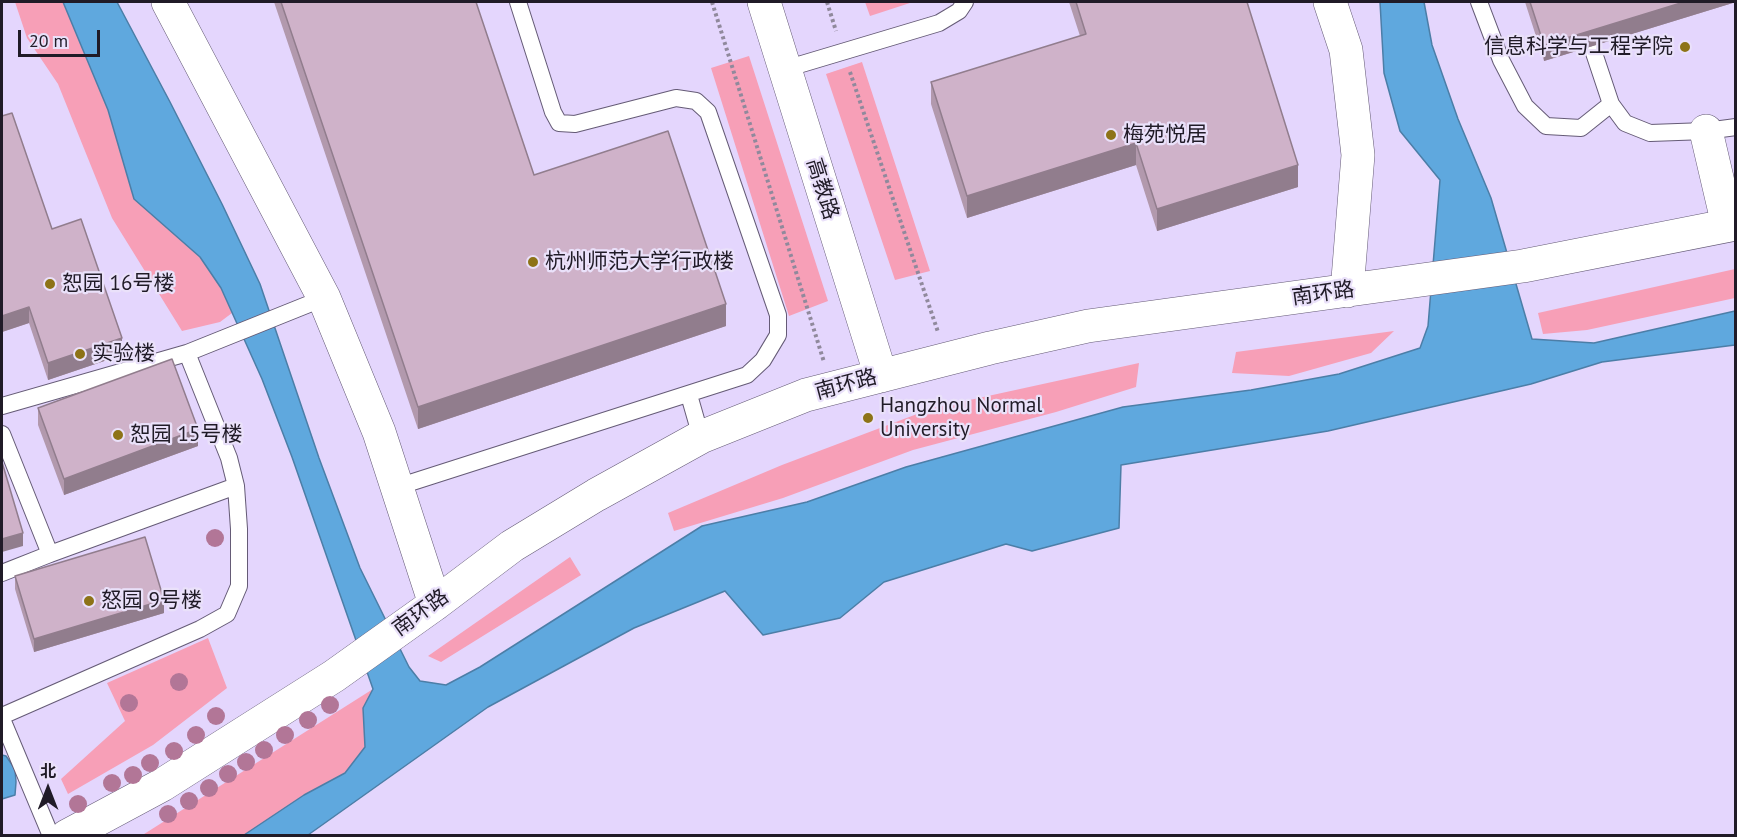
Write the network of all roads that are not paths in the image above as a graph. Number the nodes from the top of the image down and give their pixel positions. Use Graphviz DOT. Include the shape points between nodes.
graph roads {
  1 [pos="168,2"];
  2 [pos="518,2"];
  3 [pos="764,2"];
  4 [pos="965,2"];
  5 [pos="1330,2"];
  6 [pos="1479,2"];
  7 [pos="1592,47"];
  8 [pos="785,69"];
  9 [pos="1611,104"];
  10 [pos="1721,129"];
  11 [pos="1732,225"];
  12 [pos="1347,291"];
  13 [pos="324,298"];
  14 [pos="187,353"];
  15 [pos="881,376"];
  16 [pos="689,395"];
  17 [pos="2,406"];
  18 [pos="2,434"];
  19 [pos="701,437"];
  20 [pos="236,486"];
  21 [pos="397,487"];
  22 [pos="50,554"];
  23 [pos="2,573"];
  24 [pos="427,610"];
  25 [pos="2,718"];
  26 [pos="51,836"];
  27 [pos="67,836"];
  1 -- 13 [label="street"];
  2 -- 16 [label="lane" via="559,123 575,124 676,98 696,101 708,112 778,315 778,335 763,360 747,375"];
  3 -- 8 [label="street, 高教路"];
  4 -- 8 [label="lane" via="959,11 939,22"];
  5 -- 12 [label="street" via="1346,50 1358,155"];
  6 -- 9 [label="lane" via="1501,60 1525,106 1546,126 1581,128"];
  7 -- 9 [label="lane"];
  8 -- 15 [label="street, 高教路"];
  9 -- 10 [label="lane" via="1625,123 1650,133"];
  10 -- 11 [label="street"];
  11 -- 12 [label="street, 南环路" via="1523,266"];
  12 -- 15 [label="street, 南环路" via="1088,327"];
  13 -- 14 [label="lane"];
  13 -- 21 [label="street" via="379,432"];
  14 -- 17 [label="lane"];
  14 -- 20 [label="lane" via="229,458"];
  15 -- 19 [label="street, 南环路" via="807,395"];
  16 -- 19 [label="lane"];
  16 -- 21 [label="lane"];
  18 -- 22 [label="lane"];
  19 -- 24 [label="street, 南环路" via="512,546"];
  20 -- 22 [label="lane"];
  20 -- 25 [label="lane" via="239,586 227,614"];
  21 -- 24 [label="street"];
  22 -- 23 [label="lane"];
  24 -- 27 [label="street, 南环路" via="334,676 162,785"];
  25 -- 26 [label="lane"];
}
